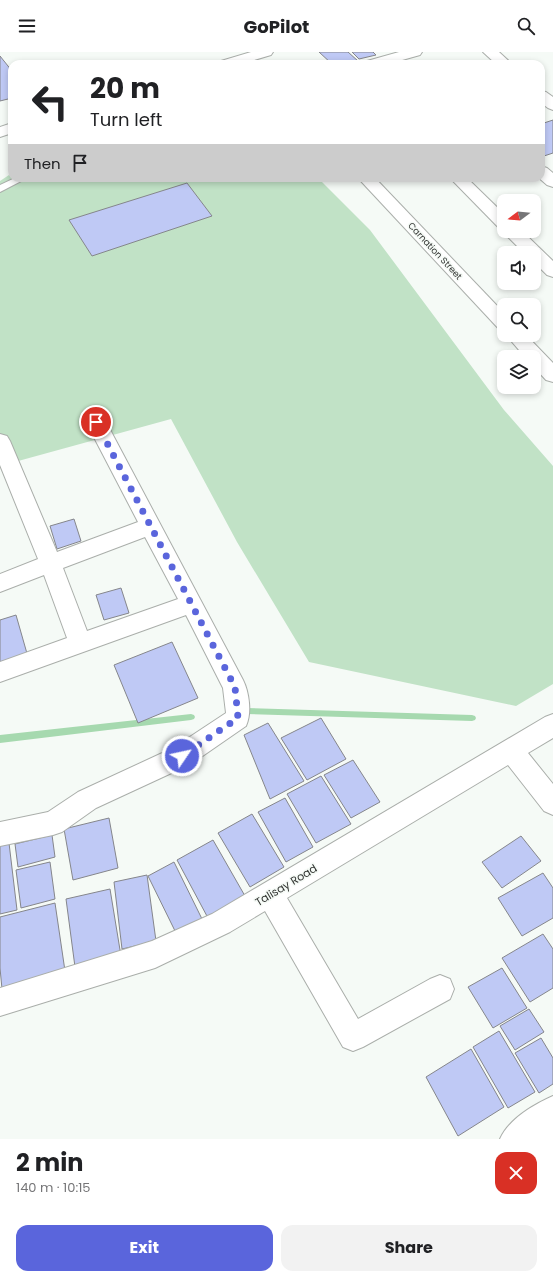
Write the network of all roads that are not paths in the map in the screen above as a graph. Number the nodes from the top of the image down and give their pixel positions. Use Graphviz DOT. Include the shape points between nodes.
graph roads {
  1 [pos="266,52"];
  2 [pos="490,52"];
  3 [pos="412,53"];
  4 [pos="239,60"];
  5 [pos="387,60"];
  6 [pos="499,60"];
  7 [pos="545,98"];
  8 [pos="553,105"];
  9 [pos="545,175"];
  10 [pos="14,182"];
  11 [pos="370,182"];
  12 [pos="462,182"];
  13 [pos="553,182"];
  14 [pos="0,189"];
  15 [pos="497,216"];
  16 [pos="519,238"];
  17 [pos="553,271"];
  18 [pos="497,317"];
  19 [pos="522,342"];
  20 [pos="553,375"];
  21 [pos="96,422"];
  22 [pos="0,441"];
  23 [pos="150,526"];
  24 [pos="52,564"];
  25 [pos="0,583"];
  26 [pos="191,604"];
  27 [pos="80,644"];
  28 [pos="0,672"];
  29 [pos="553,726"];
  30 [pos="511,750"];
  31 [pos="553,803"];
  32 [pos="0,834"];
  33 [pos="270,894"];
  34 [pos="440,990"];
  35 [pos="0,1002"];
  36 [pos="546,1124"];
  37 [pos="515,1139"];
  1 -- 4 [label="street"];
  2 -- 6 [label="street"];
  3 -- 5 [label="street"];
  7 -- 8 [label="street"];
  9 -- 13 [label="street"];
  10 -- 14 [label="lane"];
  11 -- 18 [label="street, Carnation Street"];
  12 -- 15 [label="street"];
  16 -- 17 [label="street"];
  19 -- 20 [label="street"];
  21 -- 23 [label="street"];
  22 -- 24 [label="street"];
  23 -- 24 [label="street"];
  23 -- 26 [label="street"];
  24 -- 25 [label="street"];
  24 -- 27 [label="street"];
  26 -- 27 [label="street"];
  26 -- 32 [label="street" via="235,687 238,718 182,756 87,800 53,823"];
  27 -- 28 [label="street"];
  29 -- 30 [label="street, Talisay Road"];
  30 -- 31 [label="street"];
  30 -- 33 [label="street, Talisay Road"];
  33 -- 34 [label="street" via="353,1037"];
  33 -- 35 [label="street, Talisay Road" via="222,923 155,954"];
  36 -- 37 [label="street"];
}
